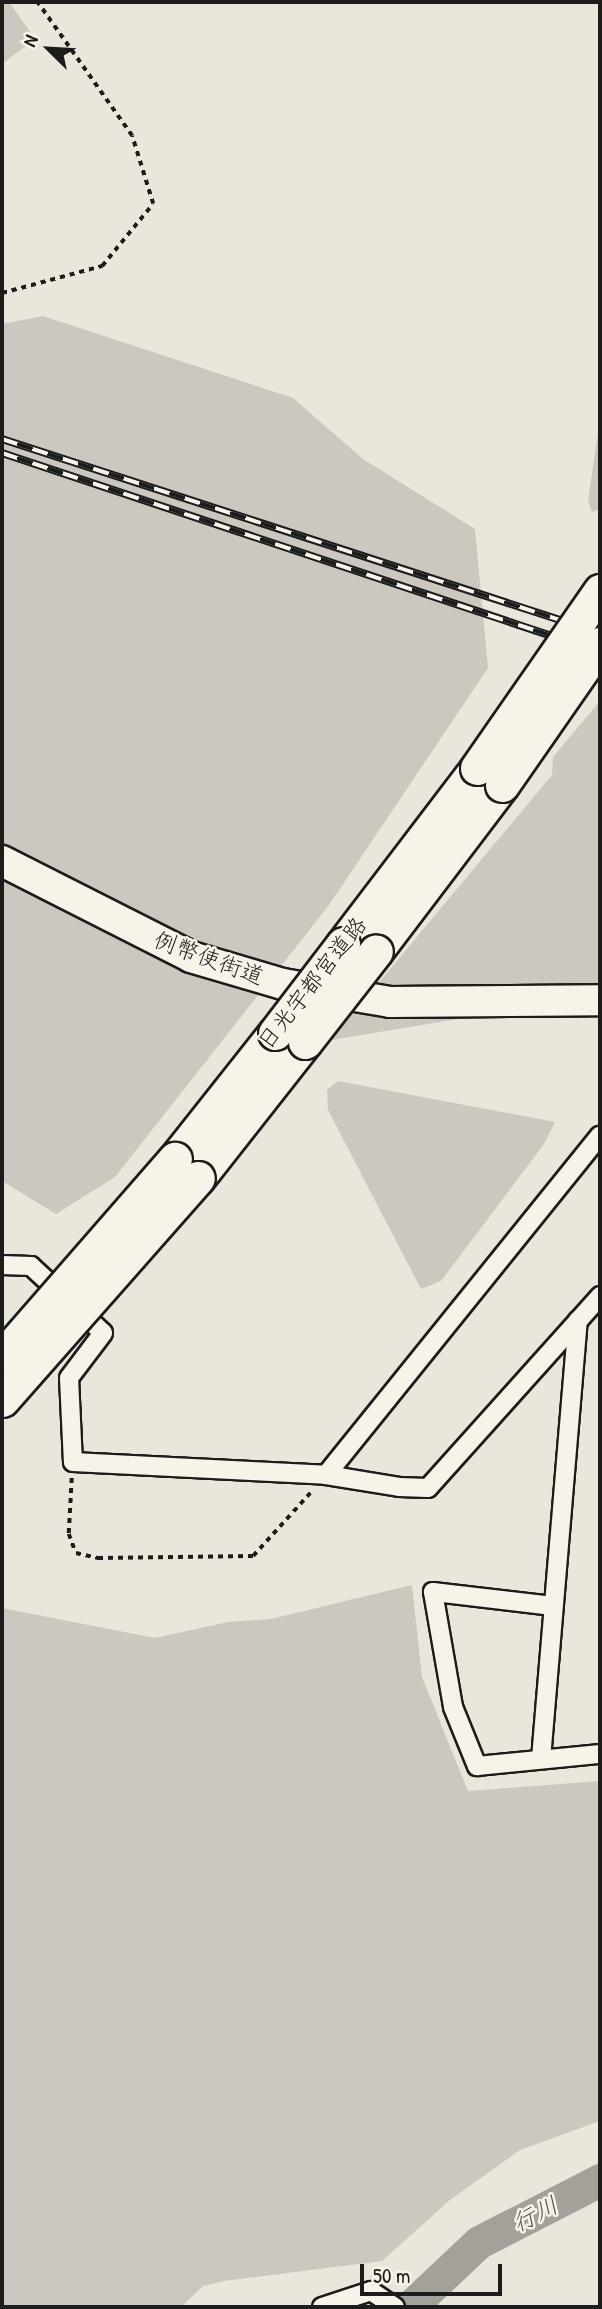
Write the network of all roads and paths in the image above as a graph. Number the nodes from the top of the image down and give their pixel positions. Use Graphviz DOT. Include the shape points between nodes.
graph roads {
  1 [pos="37,2"];
  2 [pos="2,293"];
  3 [pos="600,591"];
  4 [pos="600,643"];
  5 [pos="489,776"];
  6 [pos="2,861"];
  7 [pos="600,1000"];
  8 [pos="290,1037"];
  9 [pos="600,1136"];
  10 [pos="187,1169"];
  11 [pos="2,1265"];
  12 [pos="592,1311"];
  13 [pos="2,1357"];
  14 [pos="2,1400"];
  15 [pos="73,1462"];
  16 [pos="327,1475"];
  17 [pos="553,1606"];
  18 [pos="600,1754"];
  19 [pos="541,1759"];
  20 [pos="322,2307"];
  21 [pos="395,2307"];
  1 -- 2 [label="path" via="132,136 153,204 102,266"];
  3 -- 5 [label="highway, 日光宇都宮道路, bridge"];
  4 -- 5 [label="highway, 日光宇都宮道路, bridge"];
  5 -- 8 [label="highway, 日光宇都宮道路, bridge" via="343,944"];
  5 -- 8 [label="highway, 日光宇都宮道路, bridge" via="376,951"];
  6 -- 7 [label="highway, 例幣使街道" via="191,957 283,984 390,1002"];
  8 -- 10 [label="highway, 日光宇都宮道路"];
  9 -- 16 [label="street"];
  10 -- 13 [label="highway, 日光宇都宮道路, bridge"];
  10 -- 14 [label="highway, 日光宇都宮道路, bridge"];
  11 -- 15 [label="street" via="31,1266 103,1333 69,1378"];
  12 -- 16 [label="street" via="428,1488"];
  12 -- 17 [label="street"];
  15 -- 16 [label="street"];
  15 -- 16 [label="path" via="69,1534 76,1553 98,1558 253,1556"];
  17 -- 19 [label="street"];
  17 -- 19 [label="street" via="433,1592 453,1707 477,1766"];
  18 -- 19 [label="street"];
  20 -- 21 [label="street" via="371,2291"];
}
